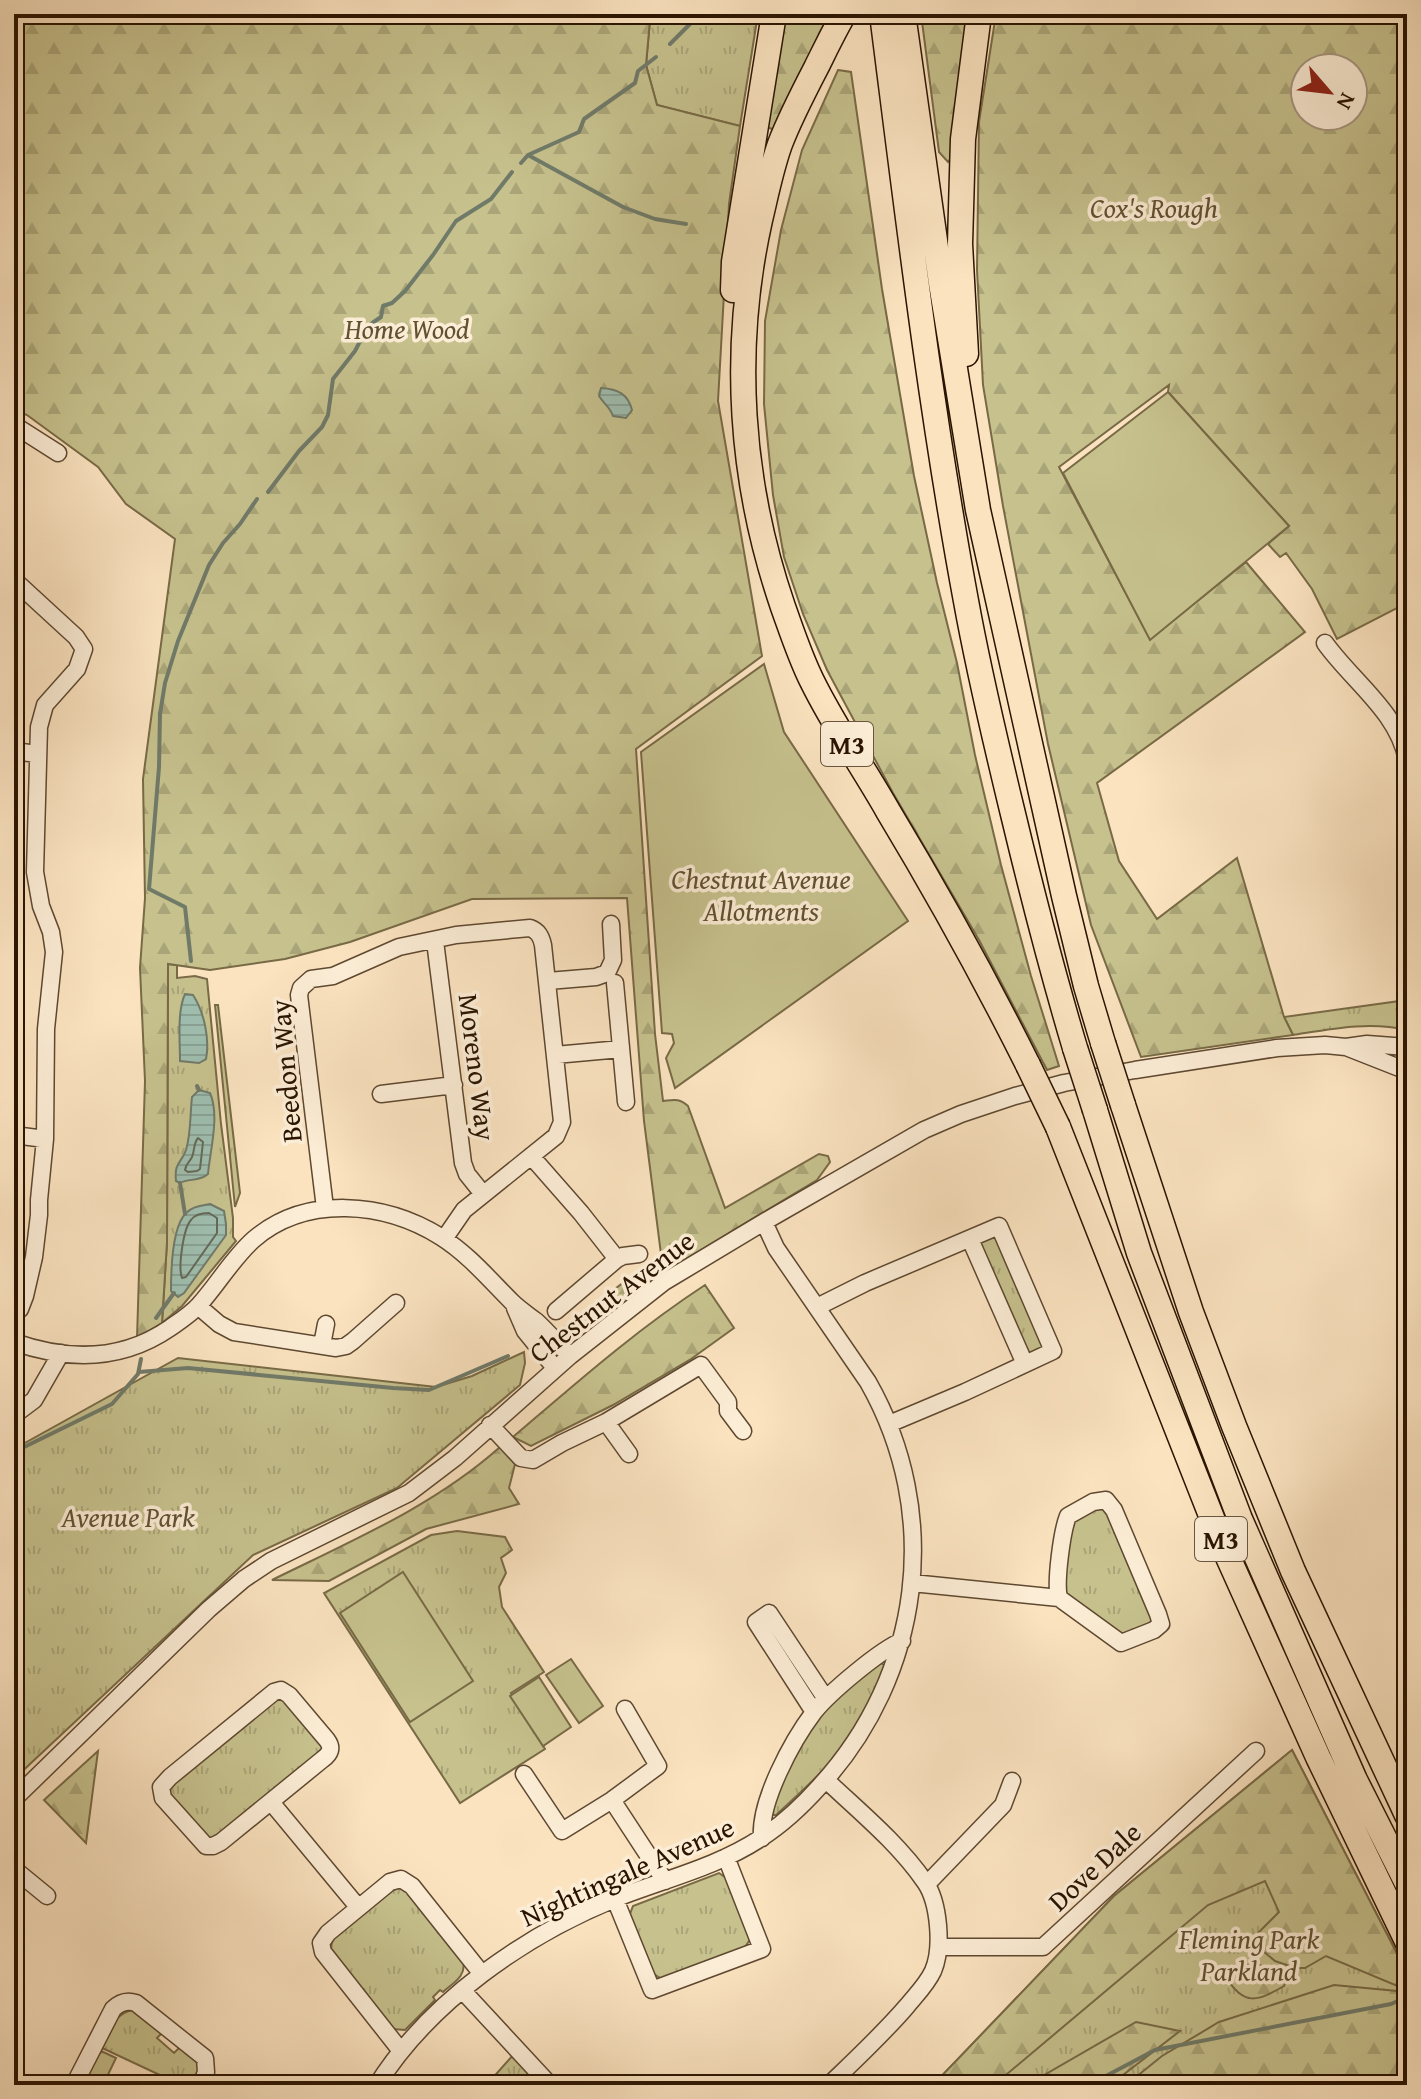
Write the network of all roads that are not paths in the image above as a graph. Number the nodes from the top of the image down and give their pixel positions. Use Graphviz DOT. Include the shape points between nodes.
graph roads {
  1 [pos="774,14"];
  2 [pos="903,14"];
  3 [pos="979,14"];
  4 [pos="864,15"];
  5 [pos="743,395"];
  6 [pos="15,428"];
  7 [pos="58,453"];
  8 [pos="987,551"];
  9 [pos="14,580"];
  10 [pos="1325,643"];
  11 [pos="14,751"];
  12 [pos="37,754"];
  13 [pos="1407,760"];
  14 [pos="611,924"];
  15 [pos="435,941"];
  16 [pos="548,981"];
  17 [pos="615,983"];
  18 [pos="1346,1047"];
  19 [pos="1407,1047"];
  20 [pos="621,1049"];
  21 [pos="555,1055"];
  22 [pos="1407,1071"];
  23 [pos="454,1085"];
  24 [pos="381,1094"];
  25 [pos="626,1102"];
  26 [pos="14,1135"];
  27 [pos="45,1139"];
  28 [pos="531,1156"];
  29 [pos="483,1194"];
  30 [pos="325,1208"];
  31 [pos="764,1222"];
  32 [pos="444,1239"];
  33 [pos="970,1239"];
  34 [pos="639,1254"];
  35 [pos="617,1259"];
  36 [pos="396,1303"];
  37 [pos="513,1303"];
  38 [pos="198,1306"];
  39 [pos="817,1307"];
  40 [pos="556,1311"];
  41 [pos="14,1314"];
  42 [pos="326,1324"];
  43 [pos="14,1342"];
  44 [pos="322,1345"];
  45 [pos="61,1353"];
  46 [pos="570,1356"];
  47 [pos="1025,1364"];
  48 [pos="555,1368"];
  49 [pos="14,1415"];
  50 [pos="606,1422"];
  51 [pos="889,1424"];
  52 [pos="490,1425"];
  53 [pos="743,1431"];
  54 [pos="629,1454"];
  55 [pos="912,1583"];
  56 [pos="1059,1598"];
  57 [pos="902,1641"];
  58 [pos="820,1706"];
  59 [pos="625,1709"];
  60 [pos="1256,1751"];
  61 [pos="524,1774"];
  62 [pos="826,1780"];
  63 [pos="1012,1781"];
  64 [pos="14,1799"];
  65 [pos="612,1800"];
  66 [pos="271,1802"];
  67 [pos="1407,1815"];
  68 [pos="762,1838"];
  69 [pos="726,1857"];
  70 [pos="14,1869"];
  71 [pos="665,1881"];
  72 [pos="1407,1883"];
  73 [pos="927,1884"];
  74 [pos="47,1896"];
  75 [pos="615,1899"];
  76 [pos="358,1907"];
  77 [pos="1407,1941"];
  78 [pos="939,1947"];
  79 [pos="482,1974"];
  80 [pos="462,1990"];
  81 [pos="401,2051"];
  82 [pos="74,2085"];
  83 [pos="201,2085"];
  84 [pos="377,2085"];
  85 [pos="550,2085"];
  86 [pos="829,2085"];
  1 -- 5 [label="highway, M3" via="734,262 732,362"];
  2 -- 8 [label="highway, M3" via="941,283"];
  3 -- 8 [label="highway, M3" via="963,139 960,244"];
  4 -- 5 [label="highway, M3" via="796,107 780,146 755,241 744,312"];
  4 -- 72 [label="highway, M3, bridge" via="876,73 895,120 966,604 1059,993 1139,1253 1240,1519 1355,1780"];
  5 -- 77 [label="highway, M3, bridge" via="757,519 799,652 832,720 985,980 1058,1127 1223,1546"];
  6 -- 7 [label="street"];
  8 -- 67 [label="highway, M3, bridge" via="1086,986 1191,1312 1293,1571"];
  9 -- 12 [label="street" via="84,649 77,669 43,711"];
  10 -- 13 [label="street" via="1396,729"];
  11 -- 12 [label="street"];
  12 -- 27 [label="street" via="35,872 54,952 46,1029"];
  14 -- 16 [label="street" via="613,960 607,973"];
  15 -- 16 [label="street, Beedon Way" via="535,930 542,939"];
  15 -- 23 [label="street, Moreno Way"];
  15 -- 30 [label="street, Beedon Way" via="399,947 333,976 311,979 301,988"];
  16 -- 21 [label="street, Beedon Way"];
  17 -- 20 [label="street"];
  18 -- 19 [label="street, Chestnut Avenue"];
  18 -- 22 [label="street, Chestnut Avenue"];
  18 -- 31 [label="street, Chestnut Avenue" via="1241,1053 1015,1096 924,1130"];
  20 -- 21 [label="street"];
  20 -- 25 [label="street"];
  21 -- 28 [label="street, Beedon Way" via="562,1122 556,1136"];
  23 -- 24 [label="street"];
  23 -- 29 [label="street, Moreno Way" via="463,1163"];
  26 -- 27 [label="street"];
  27 -- 41 [label="street" via="34,1257 20,1309"];
  28 -- 29 [label="street, Beedon Way"];
  28 -- 35 [label="street"];
  29 -- 32 [label="street, Beedon Way"];
  30 -- 32 [label="street" via="397,1216"];
  30 -- 38 [label="street" via="261,1234"];
  31 -- 39 [label="street, Nightingale Avenue"];
  31 -- 46 [label="street, Chestnut Avenue" via="664,1282"];
  32 -- 37 [label="street"];
  33 -- 39 [label="street"];
  33 -- 47 [label="street"];
  33 -- 47 [label="street" via="999,1226 1053,1351"];
  34 -- 35 [label="street"];
  35 -- 40 [label="street"];
  36 -- 44 [label="street" via="346,1346"];
  37 -- 46 [label="street"];
  37 -- 48 [label="street" via="525,1331"];
  38 -- 44 [label="street" via="234,1332"];
  38 -- 45 [label="street" via="147,1342 102,1354"];
  39 -- 51 [label="street, Nightingale Avenue" via="868,1382"];
  42 -- 44 [label="street"];
  43 -- 45 [label="street"];
  45 -- 49 [label="street" via="34,1400"];
  46 -- 48 [label="street, Chestnut Avenue"];
  47 -- 51 [label="street"];
  48 -- 52 [label="street, Chestnut Avenue"];
  50 -- 52 [label="street" via="533,1460 521,1458"];
  50 -- 53 [label="street" via="701,1365"];
  50 -- 54 [label="street"];
  51 -- 55 [label="street, Nightingale Avenue" via="912,1519"];
  52 -- 64 [label="street, Chestnut Avenue" via="409,1493 244,1579"];
  55 -- 56 [label="street"];
  55 -- 57 [label="street, Nightingale Avenue"];
  56 -- 56 [label="street" via="1068,1516 1106,1500 1161,1624 1121,1643"];
  57 -- 58 [label="street, Nightingale Avenue" via="875,1657"];
  57 -- 62 [label="street, Nightingale Avenue" via="873,1714"];
  58 -- 58 [label="street" via="769,1613 756,1622"];
  58 -- 68 [label="street, Nightingale Avenue" via="779,1771 765,1806"];
  59 -- 65 [label="street" via="658,1766"];
  60 -- 78 [label="street, Dove Dale" via="1043,1947"];
  61 -- 65 [label="street" via="562,1831"];
  62 -- 68 [label="street, Nightingale Avenue"];
  62 -- 73 [label="street"];
  63 -- 73 [label="street" via="1003,1805"];
  65 -- 71 [label="street"];
  66 -- 66 [label="street" via="210,1846 161,1790 177,1771 281,1690 330,1748"];
  66 -- 76 [label="street"];
  68 -- 69 [label="street, Nightingale Avenue"];
  69 -- 71 [label="street, Nightingale Avenue"];
  69 -- 75 [label="street" via="762,1949 652,1990"];
  70 -- 74 [label="street"];
  71 -- 75 [label="street, Nightingale Avenue"];
  73 -- 78 [label="street"];
  75 -- 79 [label="street, Nightingale Avenue" via="538,1936"];
  76 -- 79 [label="street" via="390,1882 405,1880"];
  76 -- 81 [label="street" via="325,1936 321,1947"];
  78 -- 86 [label="street" via="933,1971 920,1991"];
  79 -- 80 [label="street, Nightingale Avenue"];
  80 -- 81 [label="street, Nightingale Avenue"];
  80 -- 85 [label="street"];
  81 -- 84 [label="street, Nightingale Avenue"];
  82 -- 83 [label="street" via="113,2009 131,2001 205,2058"];
}
